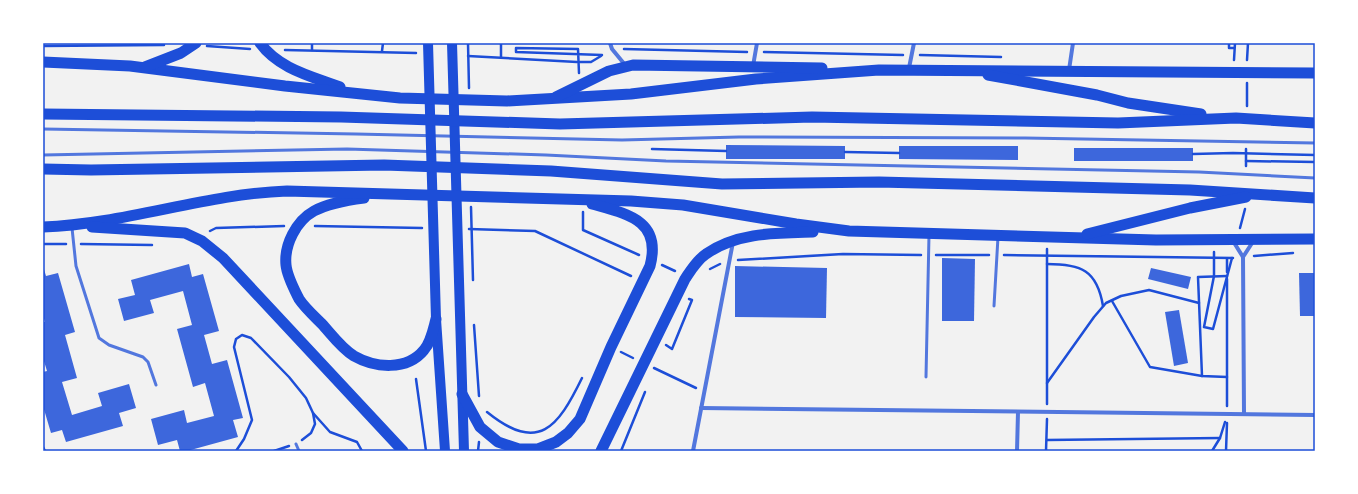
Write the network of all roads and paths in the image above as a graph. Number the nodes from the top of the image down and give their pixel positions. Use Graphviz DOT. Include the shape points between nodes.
graph roads {
  1 [pos="312,43"];
  2 [pos="382,43"];
  3 [pos="428,43"];
  4 [pos="452,43"];
  5 [pos="501,43"];
  6 [pos="610,43"];
  7 [pos="757,43"];
  8 [pos="914,43"];
  9 [pos="1073,43"];
  10 [pos="1229,43"];
  11 [pos="1235,43"];
  12 [pos="194,44"];
  13 [pos="168,45"];
  14 [pos="43,46"];
  15 [pos="262,46"];
  16 [pos="1234,48"];
  17 [pos="312,50"];
  18 [pos="382,51"];
  19 [pos="756,52"];
  20 [pos="417,53"];
  21 [pos="566,54"];
  22 [pos="602,55"];
  23 [pos="912,55"];
  24 [pos="1234,55"];
  25 [pos="468,56"];
  26 [pos="1007,57"];
  27 [pos="501,58"];
  28 [pos="43,62"];
  29 [pos="577,62"];
  30 [pos="626,66"];
  31 [pos="753,66"];
  32 [pos="143,68"];
  33 [pos="909,69"];
  34 [pos="950,69"];
  35 [pos="879,70"];
  36 [pos="1069,70"];
  37 [pos="1315,73"];
  38 [pos="354,93"];
  39 [pos="552,100"];
  40 [pos="43,114"];
  41 [pos="1236,118"];
  42 [pos="1315,123"];
  43 [pos="43,129"];
  44 [pos="1315,143"];
  45 [pos="701,150"];
  46 [pos="726,151"];
  47 [pos="845,152"];
  48 [pos="899,153"];
  49 [pos="1193,154"];
  50 [pos="1315,155"];
  51 [pos="43,156"];
  52 [pos="1246,161"];
  53 [pos="1315,162"];
  54 [pos="43,169"];
  55 [pos="1315,178"];
  56 [pos="395,194"];
  57 [pos="1262,194"];
  58 [pos="1315,198"];
  59 [pos="578,199"];
  60 [pos="71,225"];
  61 [pos="277,226"];
  62 [pos="321,226"];
  63 [pos="43,227"];
  64 [pos="216,228"];
  65 [pos="428,228"];
  66 [pos="466,229"];
  67 [pos="849,230"];
  68 [pos="930,234"];
  69 [pos="998,235"];
  70 [pos="1047,237"];
  71 [pos="1067,237"];
  72 [pos="1232,239"];
  73 [pos="1254,239"];
  74 [pos="1315,239"];
  75 [pos="733,242"];
  76 [pos="43,244"];
  77 [pos="72,244"];
  78 [pos="155,245"];
  79 [pos="1295,253"];
  80 [pos="929,255"];
  81 [pos="997,255"];
  82 [pos="1047,256"];
  83 [pos="1243,257"];
  84 [pos="1214,259"];
  85 [pos="1227,259"];
  86 [pos="729,260"];
  87 [pos="1047,264"];
  88 [pos="703,272"];
  89 [pos="1227,276"];
  90 [pos="1214,277"];
  91 [pos="628,282"];
  92 [pos="1112,301"];
  93 [pos="1199,303"];
  94 [pos="994,306"];
  95 [pos="1103,306"];
  96 [pos="436,320"];
  97 [pos="474,323"];
  98 [pos="665,339"];
  99 [pos="662,346"];
  100 [pos="611,347"];
  101 [pos="656,360"];
  102 [pos="651,366"];
  103 [pos="584,375"];
  104 [pos="653,376"];
  105 [pos="1202,376"];
  106 [pos="926,377"];
  107 [pos="1227,377"];
  108 [pos="416,378"];
  109 [pos="1046,383"];
  110 [pos="156,385"];
  111 [pos="647,389"];
  112 [pos="704,392"];
  113 [pos="462,394"];
  114 [pos="479,398"];
  115 [pos="482,408"];
  116 [pos="701,408"];
  117 [pos="1018,412"];
  118 [pos="1047,412"];
  119 [pos="313,413"];
  120 [pos="1227,414"];
  121 [pos="1244,414"];
  122 [pos="1315,415"];
  123 [pos="1220,438"];
  124 [pos="1046,440"];
  125 [pos="296,444"];
  126 [pos="43,447"];
  127 [pos="478,447"];
  128 [pos="44,451"];
  129 [pos="236,451"];
  130 [pos="274,451"];
  131 [pos="299,451"];
  132 [pos="362,451"];
  133 [pos="403,451"];
  134 [pos="426,451"];
  135 [pos="445,451"];
  136 [pos="464,451"];
  137 [pos="478,451"];
  138 [pos="601,451"];
  139 [pos="620,451"];
  140 [pos="692,451"];
  141 [pos="1017,451"];
  142 [pos="1046,451"];
  143 [pos="1212,451"];
  144 [pos="1226,451"];
  1 -- 17 [label="path"];
  2 -- 18 [label="path"];
  3 -- 96 [label="main road"];
  4 -- 113 [label="main road"];
  5 -- 27 [label="path"];
  6 -- 30 [label="street"];
  7 -- 19 [label="street"];
  8 -- 23 [label="street"];
  9 -- 36 [label="street"];
  10 -- 16 [label="path" via="1229,48"];
  11 -- 16 [label="path"];
  12 -- 15 [label="path"];
  12 -- 32 [label="highway" via="169,59"];
  13 -- 14 [label="path"];
  15 -- 17 [label="path"];
  15 -- 38 [label="highway" via="284,66"];
  16 -- 24 [label="path"];
  17 -- 18 [label="path"];
  18 -- 20 [label="path"];
  19 -- 23 [label="path"];
  19 -- 31 [label="street"];
  21 -- 22 [label="path"];
  23 -- 26 [label="path"];
  23 -- 33 [label="street"];
  25 -- 27 [label="path"];
  27 -- 29 [label="path"];
  28 -- 32 [label="highway"];
  30 -- 31 [label="highway"];
  30 -- 39 [label="highway" via="599,76"];
  31 -- 35 [label="highway"];
  32 -- 38 [label="highway"];
  33 -- 34 [label="highway"];
  33 -- 35 [label="highway"];
  34 -- 36 [label="highway"];
  34 -- 41 [label="highway" via="1029,81 1128,103"];
  35 -- 39 [label="highway"];
  36 -- 37 [label="highway"];
  38 -- 39 [label="highway" via="400,98 507,102"];
  40 -- 41 [label="highway" via="341,116 560,124 767,118 1118,123"];
  41 -- 42 [label="highway"];
  43 -- 44 [label="lane" via="622,140 746,137 1017,138"];
  45 -- 46 [label="path"];
  47 -- 48 [label="path"];
  49 -- 50 [label="path"];
  51 -- 55 [label="lane" via="347,149 666,161 1199,172"];
  52 -- 53 [label="path"];
  54 -- 57 [label="highway" via="384,165 551,171 722,184 879,182"];
  56 -- 59 [label="highway"];
  56 -- 60 [label="highway" via="262,192"];
  56 -- 96 [label="highway" via="355,199 314,211 304,218 290,240 286,266 300,300 345,349 370,364 396,365 412,360 424,351"];
  57 -- 58 [label="highway"];
  57 -- 71 [label="highway" via="1183,210 1095,233"];
  59 -- 67 [label="highway" via="631,200 683,205"];
  59 -- 100 [label="highway" via="633,217 646,230 653,243 654,251 650,266"];
  60 -- 63 [label="highway"];
  60 -- 77 [label="lane"];
  60 -- 133 [label="highway" via="185,233 202,241 223,258"];
  61 -- 64 [label="path"];
  62 -- 65 [label="path"];
  66 -- 91 [label="path" via="535,231 631,275"];
  67 -- 68 [label="highway"];
  67 -- 75 [label="highway" via="769,234"];
  68 -- 69 [label="highway"];
  68 -- 80 [label="lane"];
  69 -- 70 [label="highway"];
  69 -- 81 [label="lane"];
  70 -- 71 [label="highway"];
  70 -- 82 [label="path"];
  71 -- 72 [label="highway"];
  72 -- 73 [label="highway"];
  72 -- 83 [label="street"];
  73 -- 74 [label="highway"];
  73 -- 83 [label="street"];
  75 -- 86 [label="street"];
  75 -- 102 [label="highway" via="706,254 685,279"];
  76 -- 77 [label="path"];
  77 -- 78 [label="path"];
  77 -- 110 [label="lane" via="76,266 99,338 109,345 143,357 148,362"];
  79 -- 83 [label="path"];
  80 -- 81 [label="path"];
  80 -- 86 [label="path" via="843,254"];
  80 -- 106 [label="lane"];
  81 -- 82 [label="path"];
  81 -- 94 [label="lane"];
  82 -- 84 [label="path"];
  82 -- 87 [label="path"];
  83 -- 85 [label="path"];
  83 -- 121 [label="street"];
  84 -- 85 [label="path"];
  84 -- 90 [label="path"];
  85 -- 89 [label="path"];
  86 -- 88 [label="path"];
  86 -- 112 [label="street"];
  87 -- 95 [label="path" via="1069,264 1086,270 1096,281"];
  87 -- 109 [label="path"];
  89 -- 90 [label="path"];
  89 -- 107 [label="path"];
  90 -- 93 [label="path" via="1198,277"];
  92 -- 93 [label="path" via="1120,296 1149,290"];
  92 -- 95 [label="path"];
  92 -- 105 [label="path" via="1150,367"];
  93 -- 105 [label="path"];
  95 -- 109 [label="path"];
  96 -- 135 [label="main road"];
  97 -- 114 [label="path"];
  98 -- 99 [label="path"];
  100 -- 102 [label="path"];
  100 -- 113 [label="highway" via="580,419 556,442 538,449 520,449 498,442 480,427"];
  101 -- 102 [label="path"];
  102 -- 104 [label="path"];
  102 -- 112 [label="path"];
  102 -- 138 [label="highway"];
  103 -- 115 [label="path" via="557,421 545,430 531,433 515,431"];
  105 -- 107 [label="path"];
  107 -- 120 [label="path"];
  108 -- 134 [label="path"];
  109 -- 118 [label="path"];
  111 -- 139 [label="path"];
  112 -- 116 [label="street"];
  113 -- 136 [label="main road"];
  116 -- 117 [label="street"];
  116 -- 140 [label="street"];
  117 -- 118 [label="street"];
  117 -- 141 [label="street"];
  118 -- 120 [label="street"];
  118 -- 124 [label="path"];
  119 -- 125 [label="path" via="315,424 311,433"];
  119 -- 129 [label="path" via="306,398 289,377 251,338 242,335 236,339 234,347 252,420"];
  119 -- 132 [label="path" via="330,432 357,442"];
  120 -- 121 [label="street"];
  120 -- 123 [label="path"];
  120 -- 144 [label="path"];
  121 -- 122 [label="street"];
  123 -- 124 [label="path"];
  123 -- 143 [label="path"];
  124 -- 142 [label="path"];
  125 -- 130 [label="path"];
  125 -- 131 [label="lane"];
  126 -- 128 [label="path"];
  127 -- 137 [label="path"];
}
